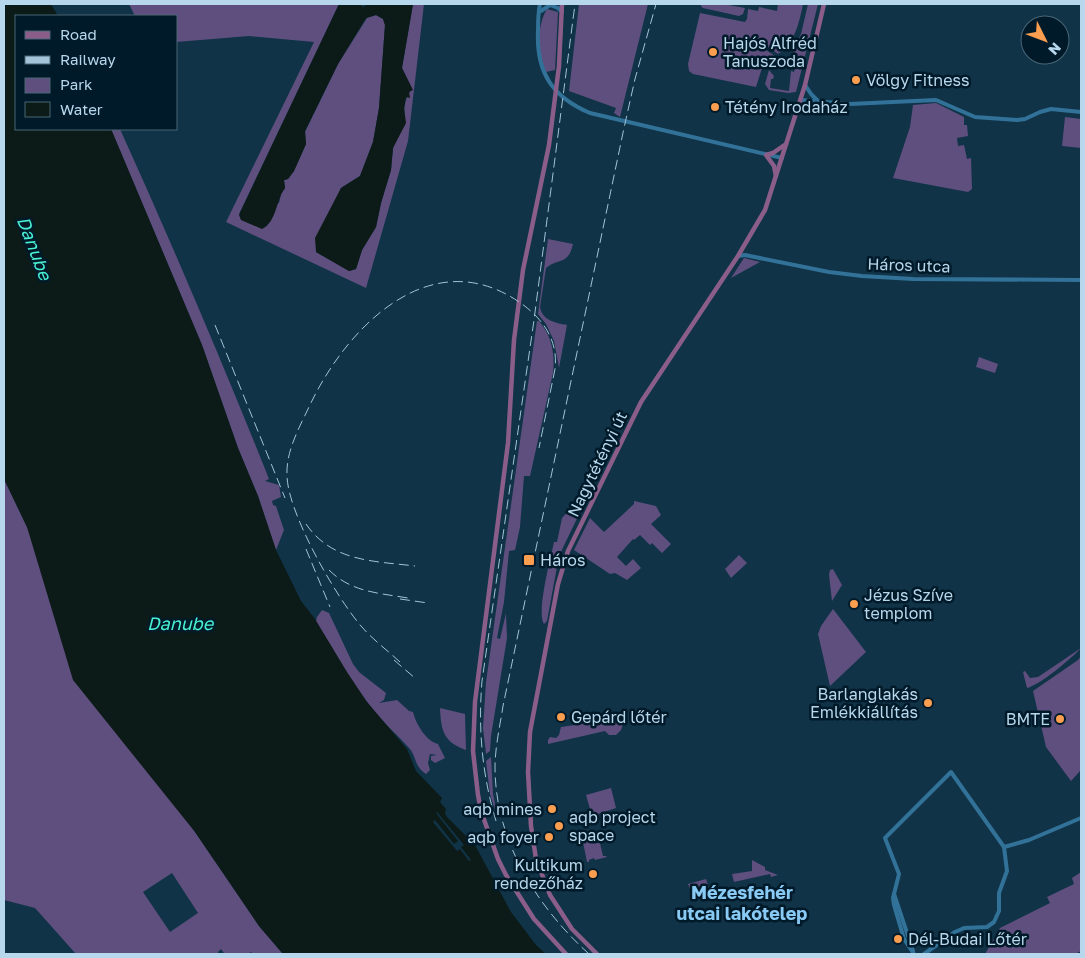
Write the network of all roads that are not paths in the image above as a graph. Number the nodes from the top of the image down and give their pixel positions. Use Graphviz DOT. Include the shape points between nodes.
graph roads {
  1 [pos="542,4"];
  2 [pos="562,4"];
  3 [pos="824,4"];
  4 [pos="541,11"];
  5 [pos="562,13"];
  6 [pos="538,21"];
  7 [pos="805,85"];
  8 [pos="800,100"];
  9 [pos="818,101"];
  10 [pos="1081,112"];
  11 [pos="787,143"];
  12 [pos="766,155"];
  13 [pos="783,158"];
  14 [pos="776,178"];
  15 [pos="738,256"];
  16 [pos="1081,280"];
  17 [pos="1081,818"];
  18 [pos="1004,847"];
  19 [pos="566,954"];
  20 [pos="597,954"];
  21 [pos="914,954"];
  22 [pos="924,954"];
  1 -- 4 [label="street"];
  1 -- 6 [label="street"];
  2 -- 5 [label="main road"];
  3 -- 7 [label="main road, Nagytétényi út"];
  4 -- 5 [label="street" via="550,5"];
  4 -- 6 [label="street"];
  5 -- 19 [label="main road" via="550,137 523,270 514,340 508,443 475,702 473,751 481,811 506,875 534,919"];
  6 -- 12 [label="street" via="537,46 545,76 569,102 590,112"];
  7 -- 8 [label="main road, Nagytétényi út"];
  7 -- 9 [label="street"];
  8 -- 9 [label="street"];
  8 -- 11 [label="main road, Nagytétényi út"];
  9 -- 10 [label="street" via="850,104 936,100 975,117 1017,120 1051,109"];
  11 -- 12 [label="main road"];
  11 -- 13 [label="main road, Nagytétényi út"];
  12 -- 13 [label="street"];
  12 -- 14 [label="main road" via="774,166"];
  13 -- 14 [label="main road, Nagytétényi út"];
  14 -- 15 [label="main road, Nagytétényi út" via="761,220"];
  15 -- 16 [label="street, Háros utca" via="870,277"];
  15 -- 20 [label="main road, Nagytétényi út" via="641,402 568,552 558,584 530,732 531,826 536,859 550,895 572,929"];
  17 -- 18 [label="street" via="1030,840"];
  18 -- 21 [label="street" via="951,772 885,838 898,874 894,894"];
  18 -- 22 [label="street" via="1007,871 999,893 997,918 987,927 964,928 955,932"];
}
